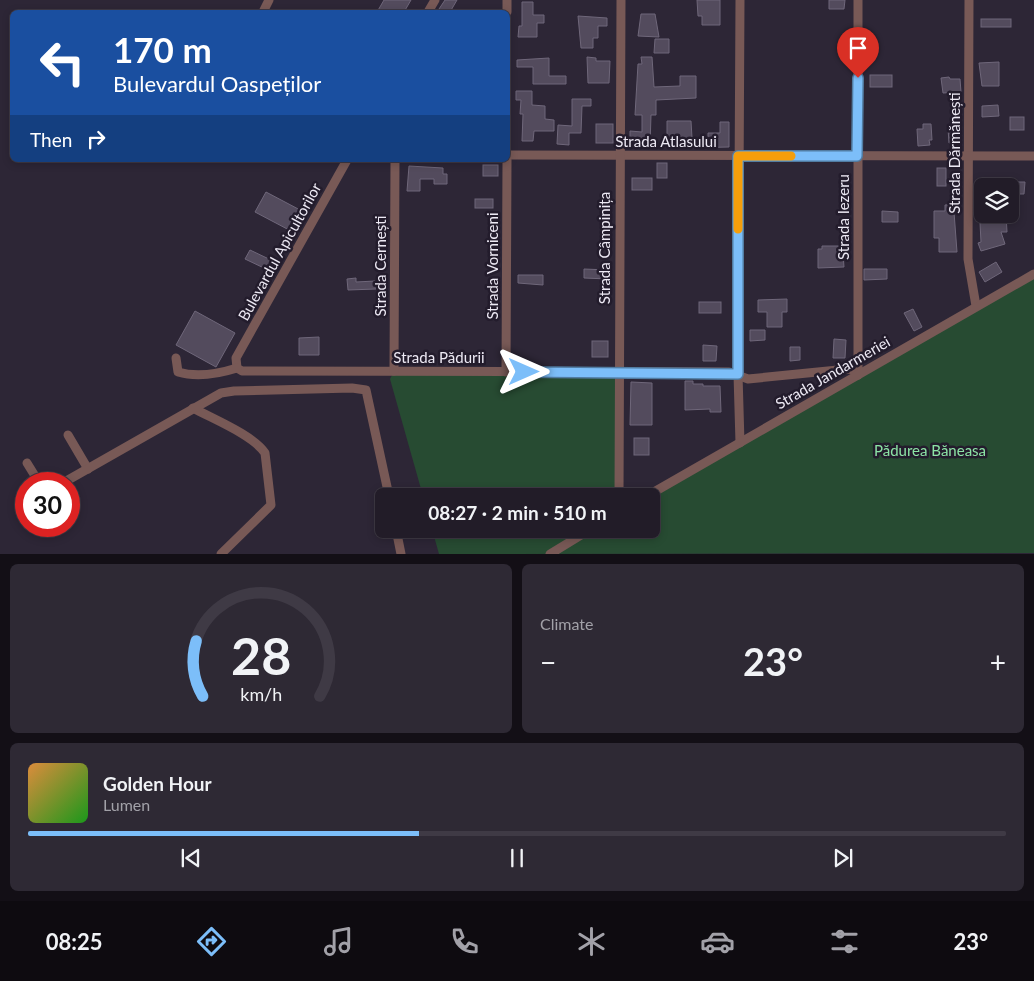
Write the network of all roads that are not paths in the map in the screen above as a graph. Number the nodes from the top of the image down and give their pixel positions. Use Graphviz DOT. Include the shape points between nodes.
graph roads {
  1 [pos="621,0"];
  2 [pos="740,0"];
  3 [pos="858,0"];
  4 [pos="969,0"];
  5 [pos="510,155"];
  6 [pos="620,156"];
  7 [pos="738,156"];
  8 [pos="857,156"];
  9 [pos="968,156"];
  10 [pos="1034,156"];
  11 [pos="346,162"];
  12 [pos="395,162"];
  13 [pos="507,162"];
  14 [pos="1034,274"];
  15 [pos="976,306"];
  16 [pos="176,358"];
  17 [pos="237,368"];
  18 [pos="394,372"];
  19 [pos="506,372"];
  20 [pos="619,373"];
  21 [pos="738,374"];
  22 [pos="858,374"];
  23 [pos="193,408"];
  24 [pos="68,435"];
  25 [pos="740,443"];
  26 [pos="27,463"];
  27 [pos="88,469"];
  28 [pos="33,472"];
  29 [pos="80,474"];
  30 [pos="387,488"];
  31 [pos="618,488"];
  32 [pos="660,489"];
  33 [pos="398,538"];
  34 [pos="576,538"];
  35 [pos="221,554"];
  36 [pos="401,554"];
  37 [pos="550,554"];
  1 -- 6 [label="street, Strada Câmpinița"];
  2 -- 7 [label="street"];
  3 -- 8 [label="street, Strada Iezeru"];
  4 -- 9 [label="street, Strada Dărmănești"];
  5 -- 6 [label="street, Strada Atlasului"];
  6 -- 7 [label="street, Strada Atlasului"];
  6 -- 20 [label="street, Strada Câmpinița"];
  7 -- 8 [label="street, Strada Atlasului"];
  7 -- 21 [label="street"];
  8 -- 9 [label="street, Strada Atlasului"];
  8 -- 22 [label="street, Strada Iezeru"];
  9 -- 10 [label="street, Strada Atlasului"];
  9 -- 15 [label="street, Strada Dărmănești" via="968,259"];
  11 -- 17 [label="street, Bulevardul Apicultorilor" via="236,358"];
  12 -- 18 [label="street, Strada Cernești"];
  13 -- 19 [label="street, Strada Vorniceni"];
  14 -- 15 [label="street, Strada Jandarmeriei"];
  15 -- 22 [label="street, Strada Jandarmeriei"];
  16 -- 17 [label="street" via="178,372 184,374 208,375"];
  17 -- 18 [label="street, Strada Pădurii" via="242,371"];
  18 -- 19 [label="street, Strada Pădurii"];
  19 -- 20 [label="street, Strada Pădurii"];
  20 -- 21 [label="street, Strada Pădurii"];
  20 -- 31 [label="street, Strada Câmpinița"];
  21 -- 22 [label="street, Strada Pădurii" via="748,379 851,369"];
  21 -- 25 [label="street"];
  22 -- 25 [label="street, Strada Jandarmeriei"];
  23 -- 27 [label="street"];
  23 -- 30 [label="street" via="215,396 234,391 366,390"];
  23 -- 35 [label="street" via="248,438 265,453 271,505"];
  24 -- 27 [label="street"];
  25 -- 32 [label="street, Strada Jandarmeriei"];
  26 -- 28 [label="street"];
  27 -- 29 [label="street"];
  33 -- 36 [label="street"];
  34 -- 37 [label="street"];
}
